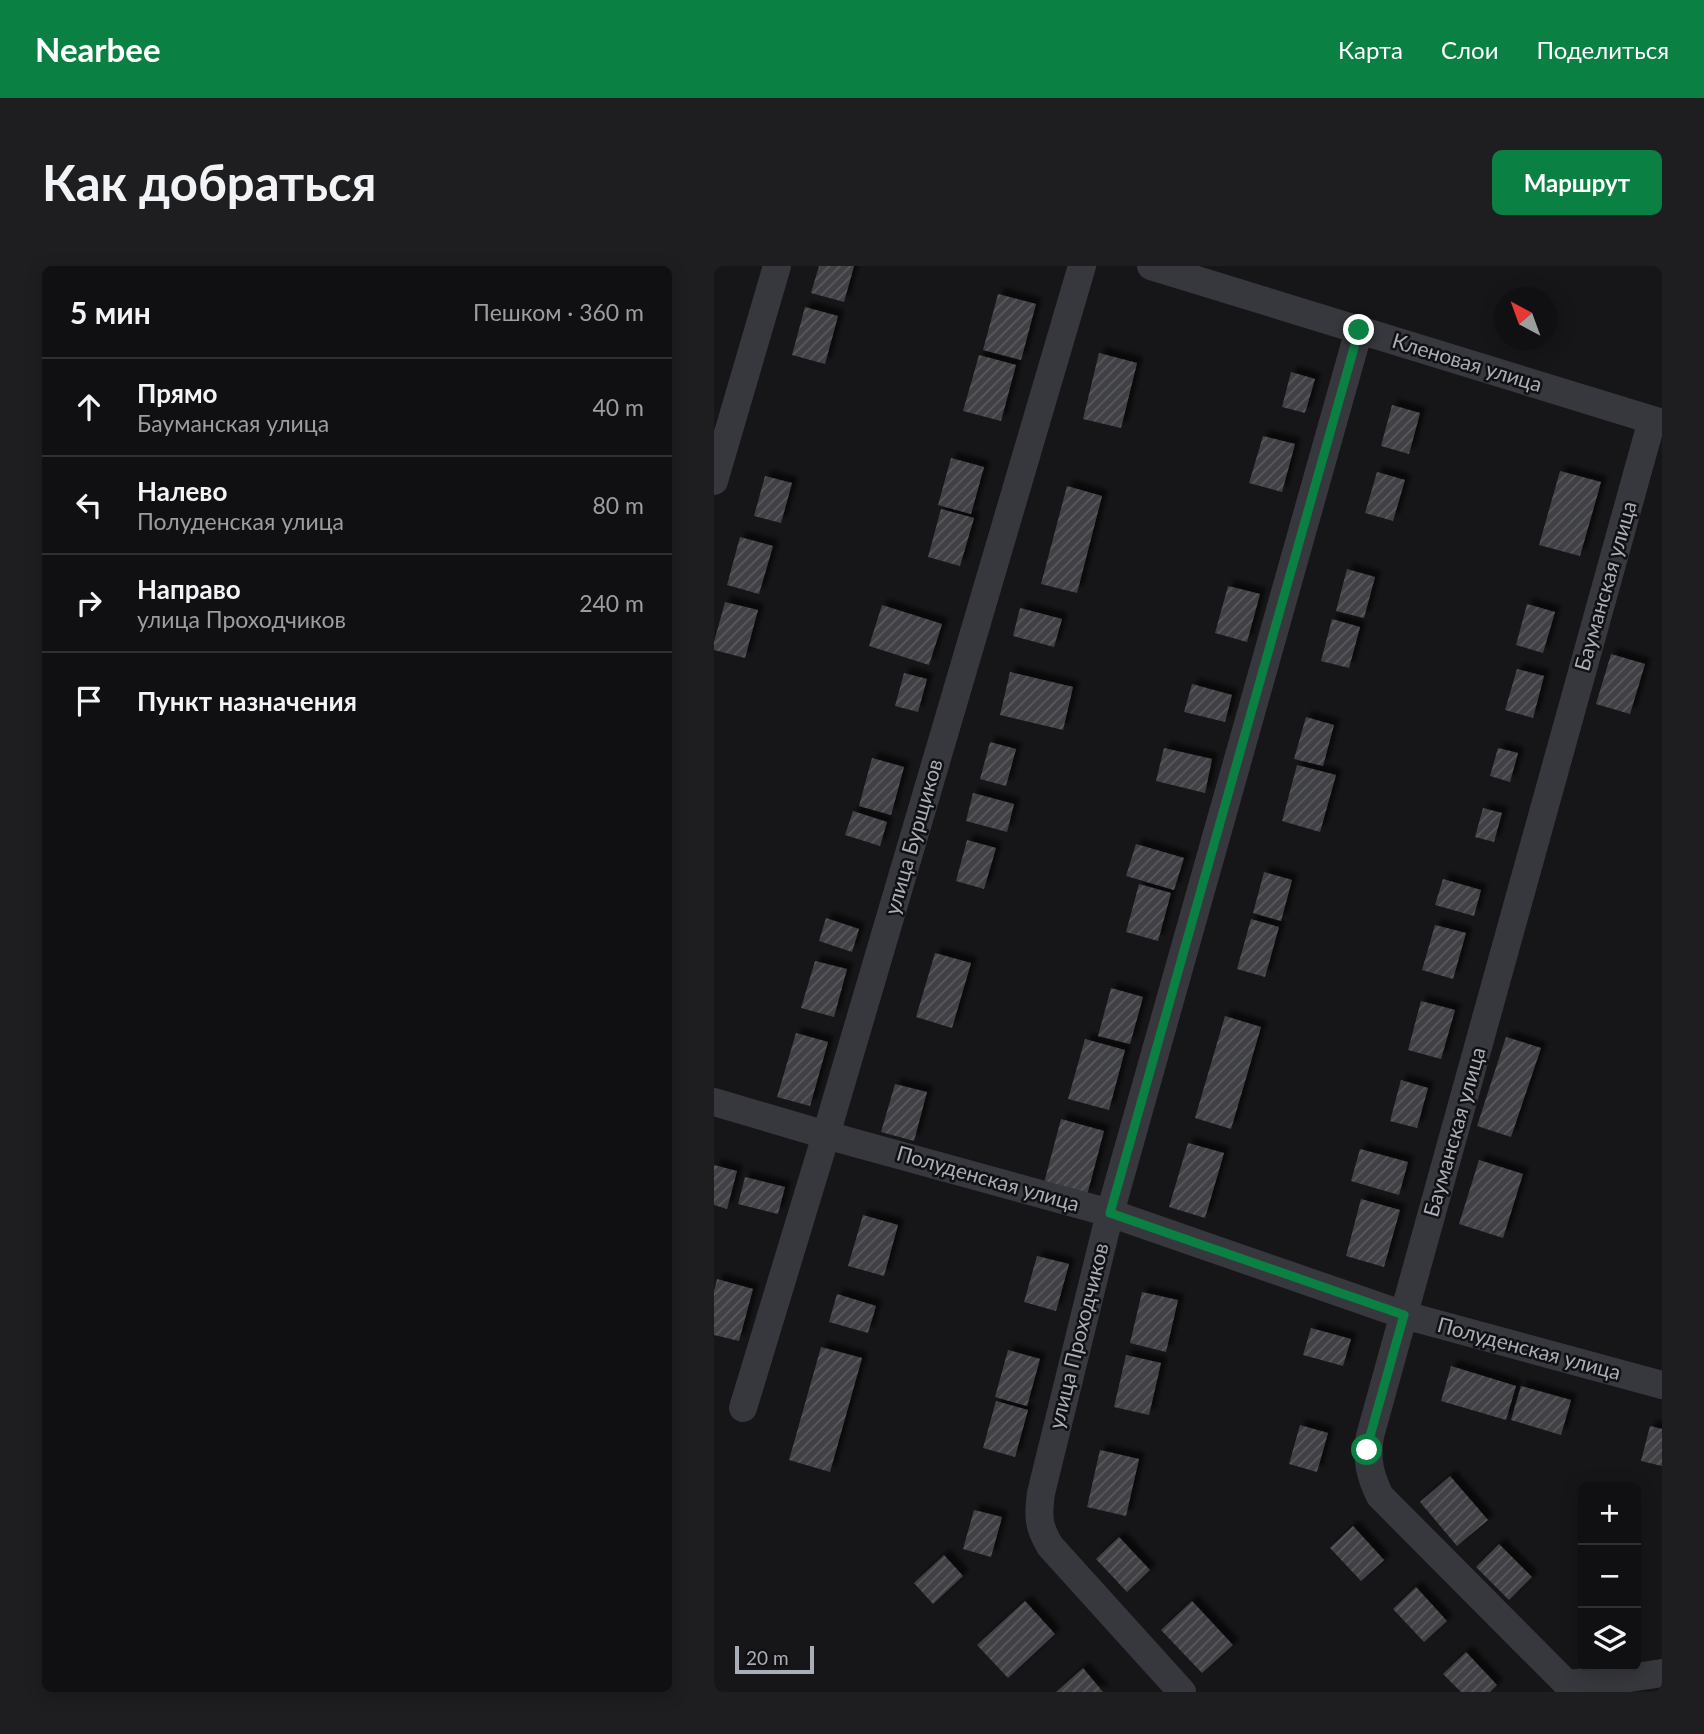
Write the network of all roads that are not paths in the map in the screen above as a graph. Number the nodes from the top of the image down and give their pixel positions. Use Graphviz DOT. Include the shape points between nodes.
graph roads {
  1 [pos="777,266"];
  2 [pos="1082,266"];
  3 [pos="1151,266"];
  4 [pos="1359,330"];
  5 [pos="1657,422"];
  6 [pos="714,481"];
  7 [pos="714,1102"];
  8 [pos="826,1135"];
  9 [pos="1110,1213"];
  10 [pos="1404,1315"];
  11 [pos="1662,1385"];
  12 [pos="743,1408"];
  13 [pos="1662,1672"];
  14 [pos="1182,1692"];
  1 -- 6 [label="street"];
  2 -- 8 [label="street, улица Бурщиков"];
  3 -- 4 [label="street, Кленовая улица"];
  4 -- 5 [label="street, Кленовая улица"];
  4 -- 9 [label="street, улица Проходчиков"];
  5 -- 10 [label="street, Бауманская улица"];
  7 -- 8 [label="street, Полуденская улица"];
  8 -- 9 [label="street, Полуденская улица"];
  8 -- 12 [label="street, улица Бурщиков"];
  9 -- 10 [label="street, Полуденская улица"];
  9 -- 14 [label="street, улица Проходчиков" via="1038,1521 1050,1546"];
  10 -- 11 [label="street, Полуденская улица"];
  10 -- 13 [label="street, Бауманская улица" via="1367,1450 1380,1496 1567,1684"];
}
